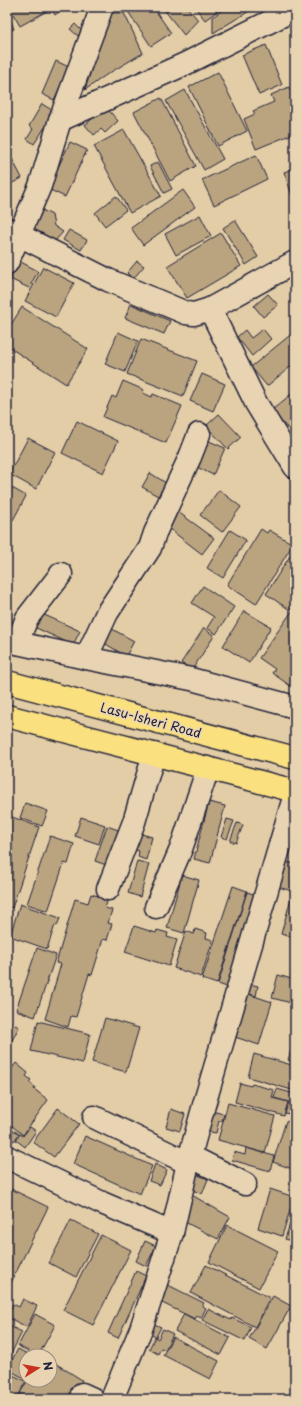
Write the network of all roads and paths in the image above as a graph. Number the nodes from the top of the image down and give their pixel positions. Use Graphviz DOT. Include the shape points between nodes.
graph roads {
  1 [pos="102,7"];
  2 [pos="295,9"];
  3 [pos="60,120"];
  4 [pos="13,233"];
  5 [pos="7,262"];
  6 [pos="295,262"];
  7 [pos="210,309"];
  8 [pos="198,434"];
  9 [pos="295,467"];
  10 [pos="61,574"];
  11 [pos="12,641"];
  12 [pos="86,658"];
  13 [pos="7,682"];
  14 [pos="295,707"];
  15 [pos="7,716"];
  16 [pos="154,754"];
  17 [pos="295,758"];
  18 [pos="208,768"];
  19 [pos="295,792"];
  20 [pos="108,889"];
  21 [pos="156,907"];
  22 [pos="94,1117"];
  23 [pos="7,1157"];
  24 [pos="189,1160"];
  25 [pos="245,1184"];
  26 [pos="172,1233"];
  27 [pos="112,1399"];
  1 -- 3 [label="street"];
  2 -- 3 [label="street" via="185,64"];
  3 -- 4 [label="street" via="40,186"];
  4 -- 5 [label="street"];
  4 -- 7 [label="street" via="178,311 194,314"];
  6 -- 7 [label="street"];
  7 -- 9 [label="street" via="256,402"];
  8 -- 12 [label="street" via="150,548 106,613"];
  10 -- 11 [label="street"];
  11 -- 12 [label="street"];
  12 -- 14 [label="street" via="191,679"];
  13 -- 17 [label="main road, Lasu-Isheri Road"];
  15 -- 16 [label="main road"];
  16 -- 18 [label="main road"];
  16 -- 20 [label="street" via="134,822"];
  18 -- 19 [label="main road"];
  18 -- 21 [label="street" via="181,849"];
  19 -- 24 [label="street"];
  22 -- 24 [label="street"];
  23 -- 26 [label="street" via="102,1203"];
  24 -- 25 [label="street"];
  24 -- 26 [label="street"];
  26 -- 27 [label="street" via="141,1329"];
}
